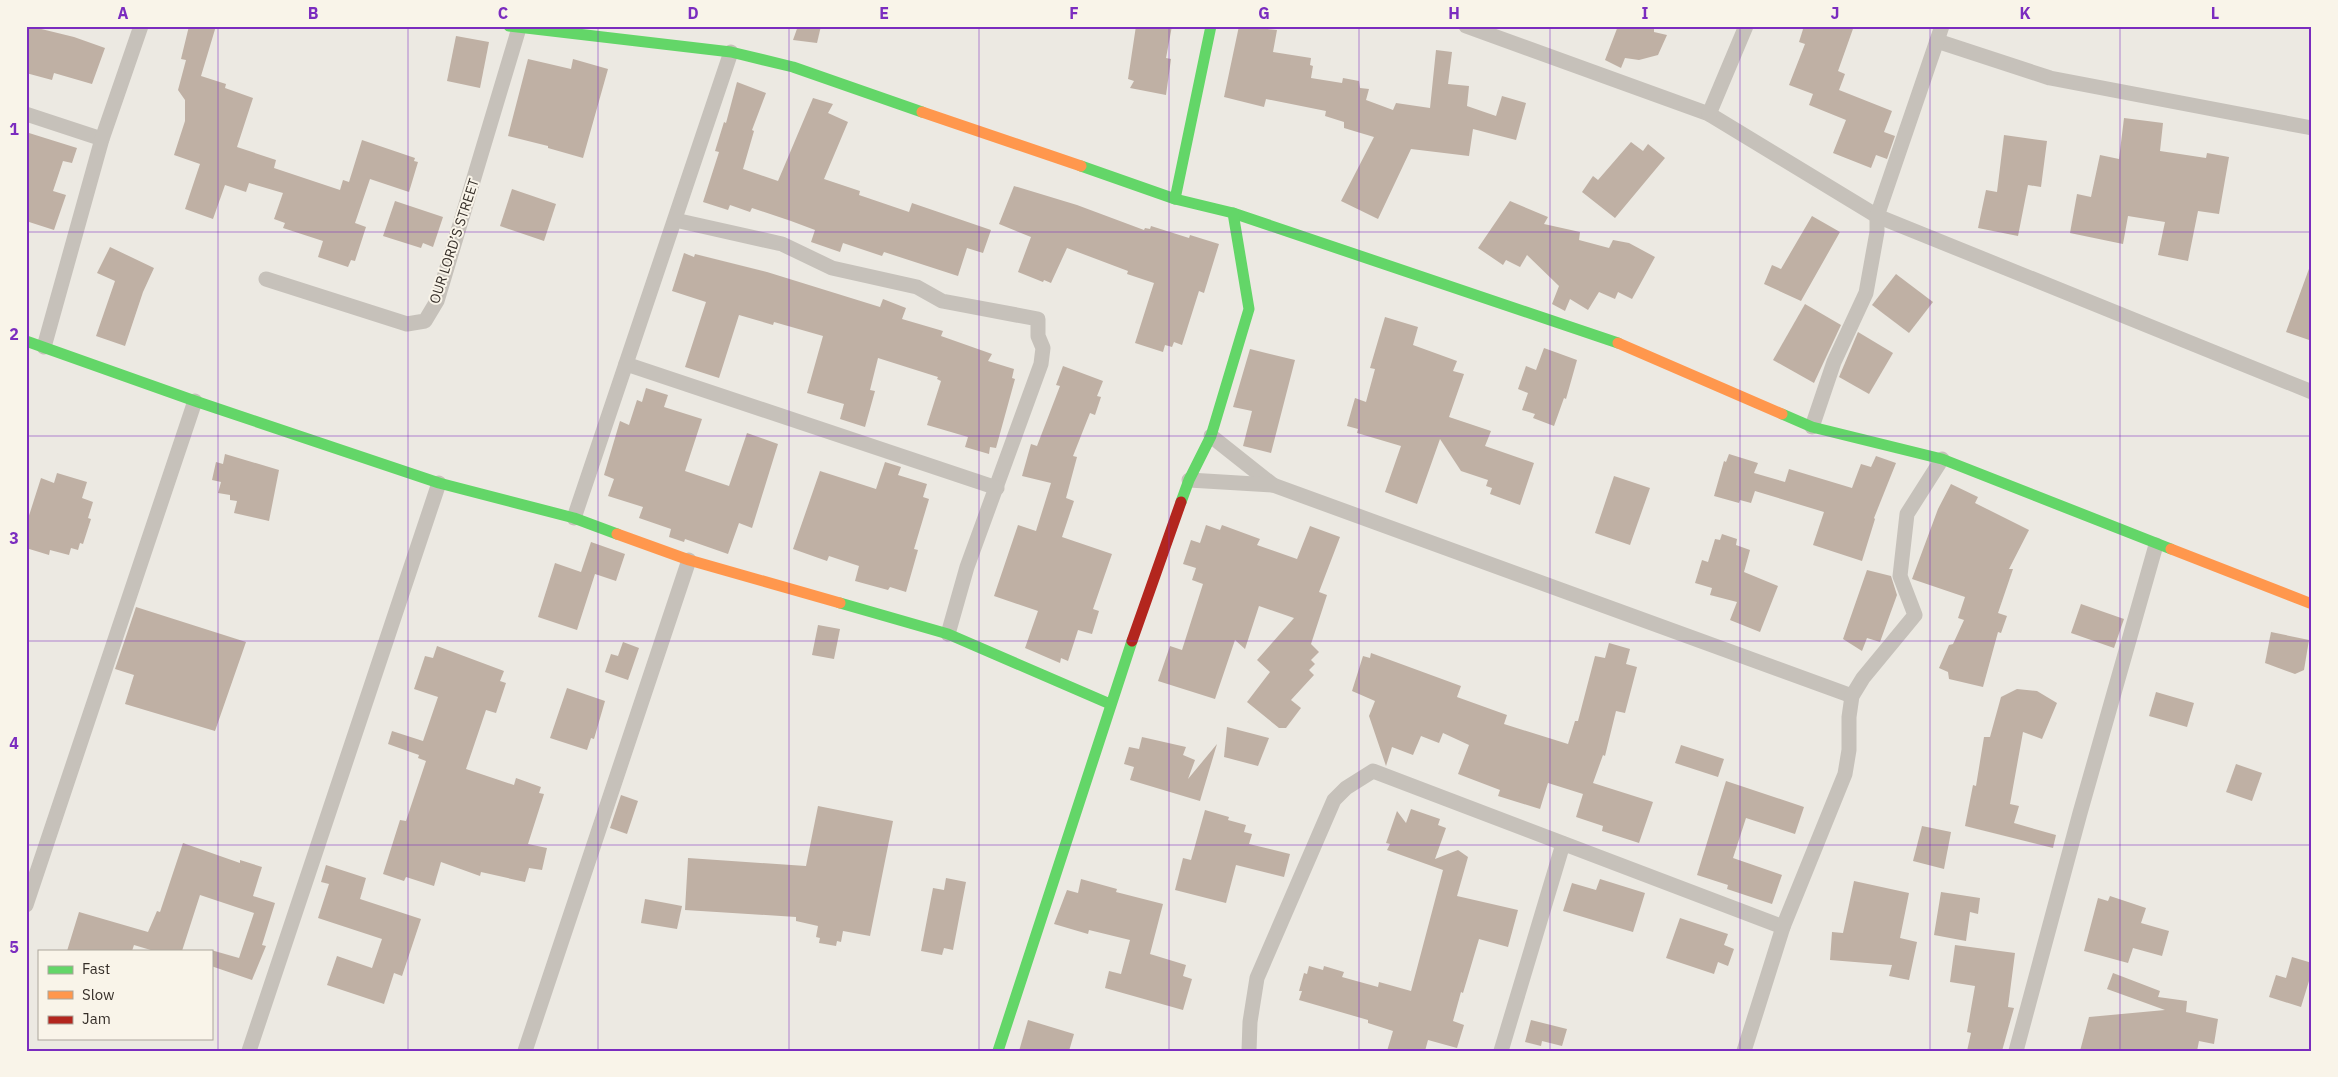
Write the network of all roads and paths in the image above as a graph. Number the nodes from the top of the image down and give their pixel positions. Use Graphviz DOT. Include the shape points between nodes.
graph roads {
  1 [pos="141,26"];
  2 [pos="1211,26"];
  3 [pos="1466,26"];
  4 [pos="1746,26"];
  5 [pos="1942,26"];
  6 [pos="514,27"];
  7 [pos="1937,41"];
  8 [pos="731,52"];
  9 [pos="26,114"];
  10 [pos="1709,114"];
  11 [pos="2312,128"];
  12 [pos="102,139"];
  13 [pos="1175,199"];
  14 [pos="1233,213"];
  15 [pos="1878,216"];
  16 [pos="675,220"];
  17 [pos="266,279"];
  18 [pos="26,341"];
  19 [pos="44,347"];
  20 [pos="626,364"];
  21 [pos="2312,392"];
  22 [pos="196,401"];
  23 [pos="1812,427"];
  24 [pos="1211,436"];
  25 [pos="1942,459"];
  26 [pos="1189,480"];
  27 [pos="439,483"];
  28 [pos="1273,485"];
  29 [pos="997,488"];
  30 [pos="574,518"];
  31 [pos="2156,545"];
  32 [pos="689,560"];
  33 [pos="2312,604"];
  34 [pos="948,634"];
  35 [pos="1852,696"];
  36 [pos="1110,704"];
  37 [pos="1564,844"];
  38 [pos="26,905"];
  39 [pos="1783,927"];
  40 [pos="249,1051"];
  41 [pos="526,1051"];
  42 [pos="998,1051"];
  43 [pos="1248,1051"];
  44 [pos="1501,1051"];
  45 [pos="1744,1051"];
  46 [pos="2016,1051"];
  1 -- 12 [label="street"];
  2 -- 13 [label="street"];
  3 -- 10 [label="street"];
  4 -- 10 [label="street"];
  5 -- 7 [label="street"];
  6 -- 8 [label="street"];
  6 -- 17 [label="street, OUR LORD’S STREET" via="437,301 425,320 407,324"];
  7 -- 11 [label="street" via="2050,78"];
  7 -- 15 [label="street"];
  8 -- 13 [label="street" via="793,67"];
  8 -- 16 [label="street"];
  9 -- 12 [label="street"];
  10 -- 15 [label="street"];
  12 -- 19 [label="street"];
  13 -- 14 [label="street"];
  14 -- 23 [label="street" via="1614,341"];
  14 -- 24 [label="street" via="1249,309"];
  15 -- 21 [label="street"];
  15 -- 23 [label="street" via="1866,293 1834,362"];
  16 -- 20 [label="street"];
  16 -- 29 [label="street" via="782,244 832,268 917,287 942,302 1038,319 1038,336 1043,348 1041,364"];
  18 -- 19 [label="street"];
  19 -- 22 [label="street"];
  20 -- 29 [label="street"];
  20 -- 30 [label="street"];
  22 -- 27 [label="street"];
  22 -- 38 [label="street"];
  23 -- 25 [label="street"];
  24 -- 26 [label="street"];
  24 -- 28 [label="street"];
  25 -- 31 [label="street"];
  25 -- 35 [label="street" via="1906,514 1900,576 1915,614"];
  26 -- 28 [label="street"];
  26 -- 36 [label="street"];
  27 -- 30 [label="street"];
  27 -- 40 [label="street"];
  28 -- 35 [label="street"];
  29 -- 34 [label="street" via="967,567"];
  30 -- 32 [label="street"];
  31 -- 33 [label="street"];
  31 -- 46 [label="street"];
  32 -- 34 [label="street"];
  32 -- 41 [label="street"];
  34 -- 36 [label="street"];
  35 -- 39 [label="street" via="1850,750 1845,774"];
  36 -- 42 [label="street"];
  37 -- 39 [label="street"];
  37 -- 43 [label="street" via="1373,771 1346,788 1334,800 1257,978"];
  37 -- 44 [label="street"];
  39 -- 45 [label="street"];
}
